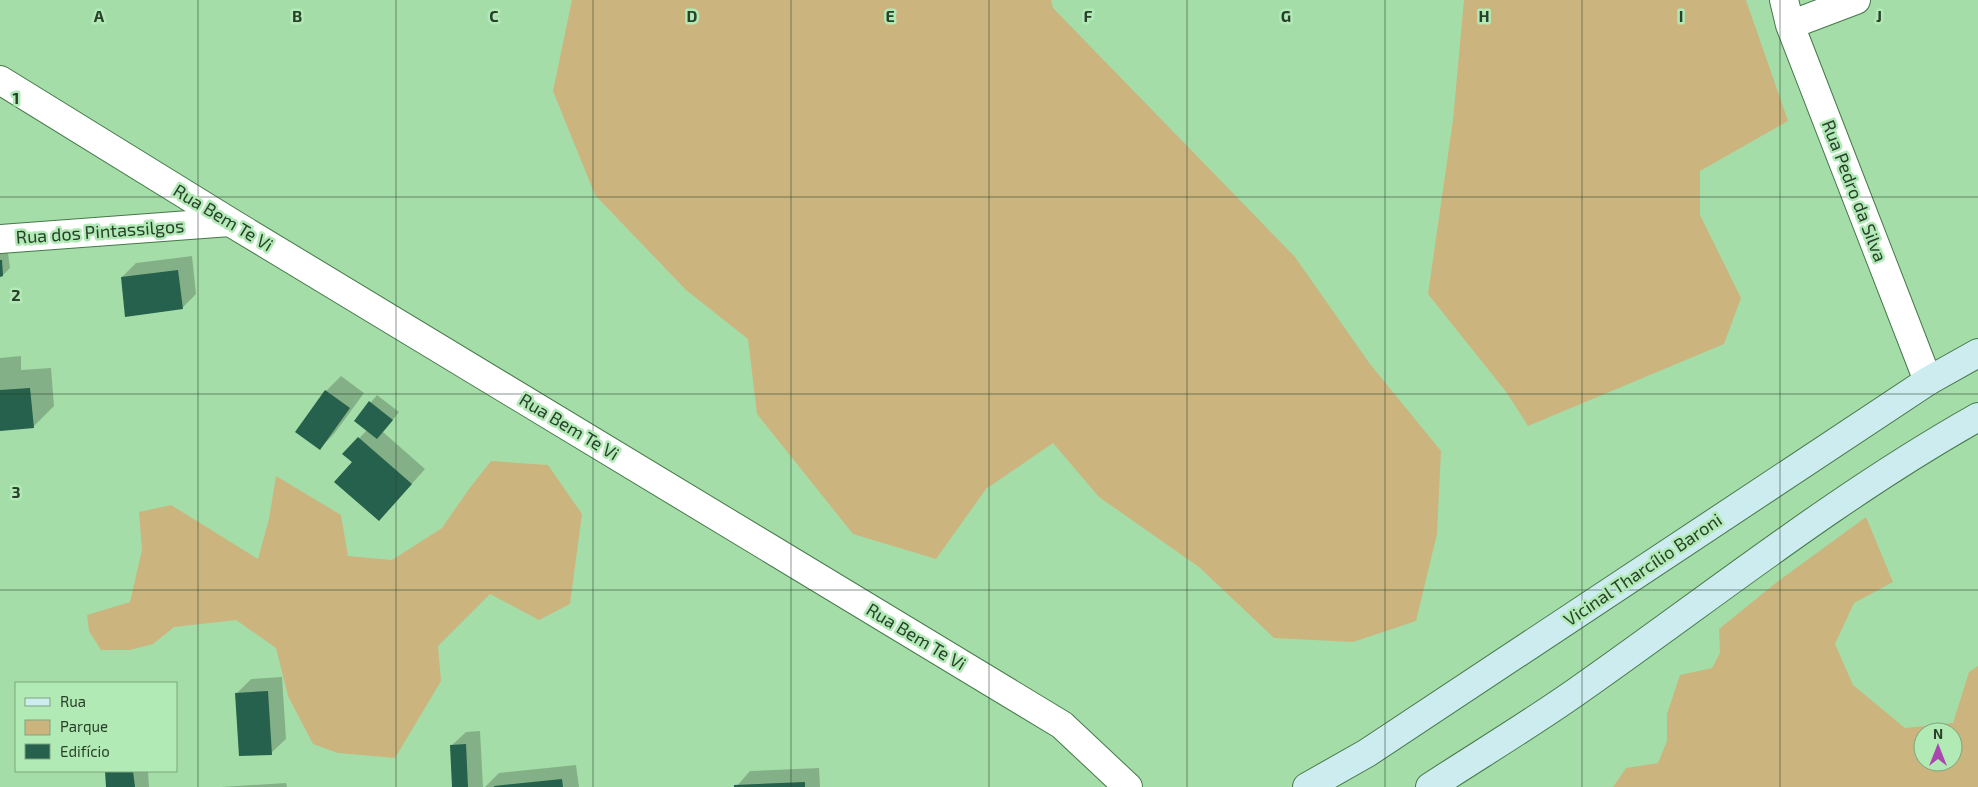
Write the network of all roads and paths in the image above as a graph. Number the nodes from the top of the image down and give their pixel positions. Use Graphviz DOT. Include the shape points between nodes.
graph roads {
  1 [pos="1856,0"];
  2 [pos="1787,12"];
  3 [pos="0,80"];
  4 [pos="230,222"];
  5 [pos="0,239"];
  6 [pos="1978,353"];
  7 [pos="1928,381"];
  8 [pos="1978,417"];
  9 [pos="1128,787"];
  10 [pos="1307,787"];
  11 [pos="1430,787"];
  1 -- 2 [label="street"];
  2 -- 7 [label="street, Rua Pedro da Silva"];
  3 -- 4 [label="street, Rua Bem Te Vi"];
  4 -- 5 [label="street, Rua dos Pintassilgos"];
  4 -- 9 [label="street, Rua Bem Te Vi" via="1062,725"];
  6 -- 7 [label="main road, Vicinal Tharcílio Baroni"];
  7 -- 10 [label="main road, Vicinal Tharcílio Baroni" via="1367,753"];
  8 -- 11 [label="main road" via="1932,443 1818,518 1575,693"];
}
